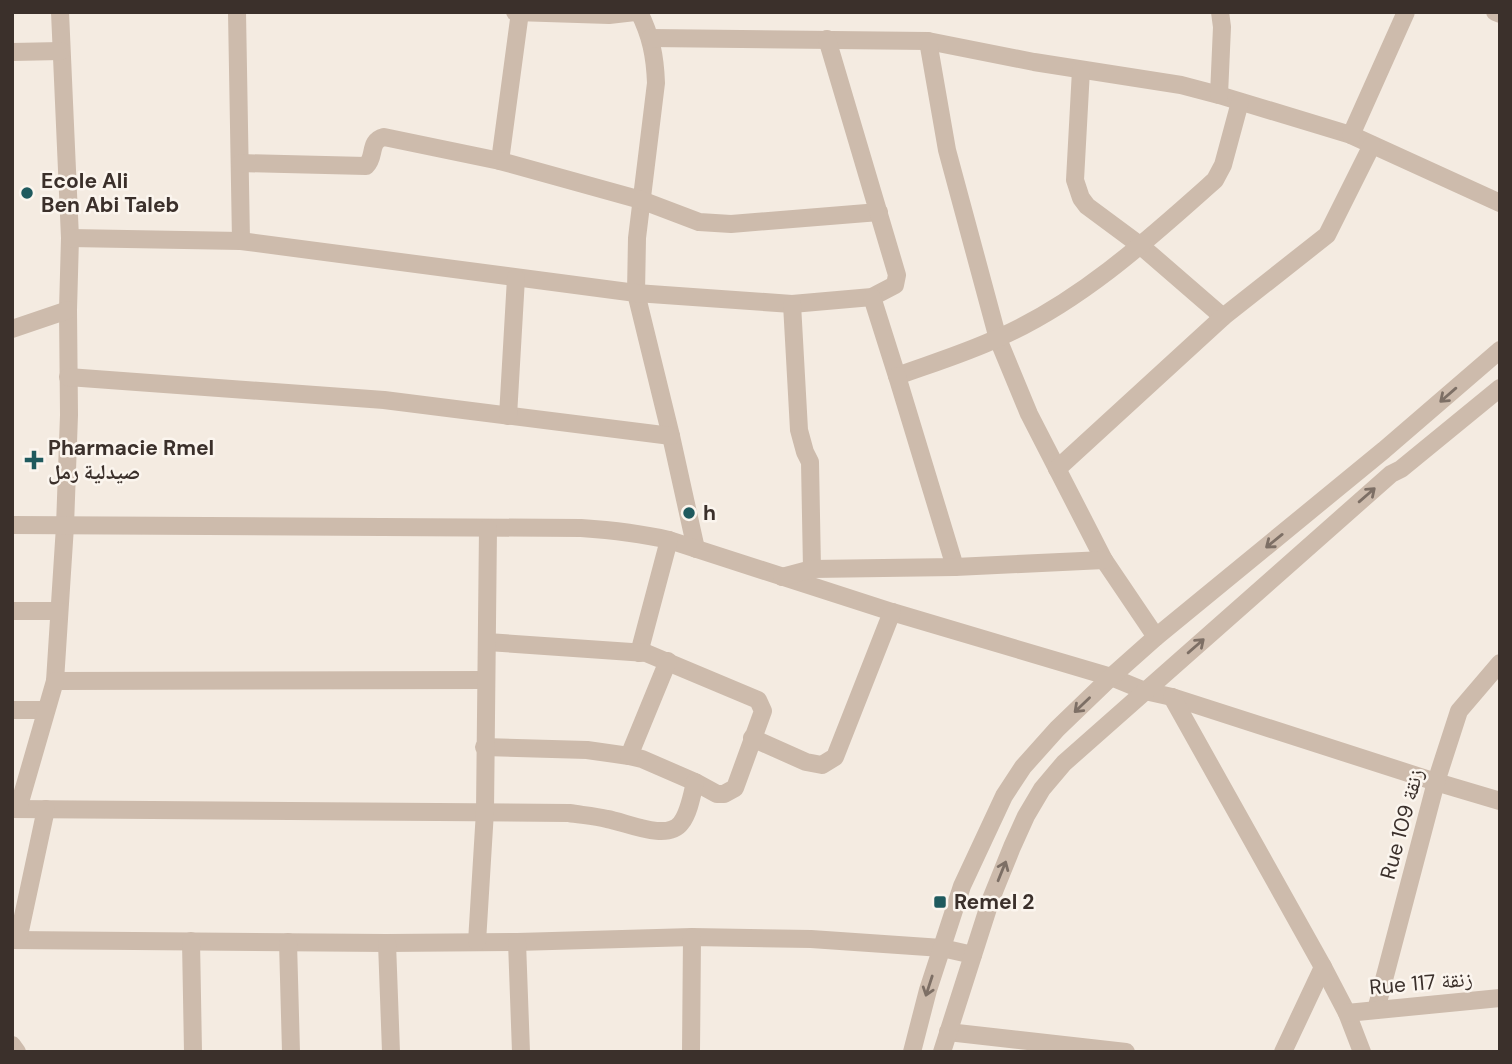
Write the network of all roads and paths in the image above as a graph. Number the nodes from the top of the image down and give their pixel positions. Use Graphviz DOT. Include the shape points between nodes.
graph roads {
  1 [pos="60,12"];
  2 [pos="237,12"];
  3 [pos="517,12"];
  4 [pos="637,12"];
  5 [pos="1220,12"];
  6 [pos="1406,12"];
  7 [pos="650,38"];
  8 [pos="827,39"];
  9 [pos="928,41"];
  10 [pos="61,51"];
  11 [pos="12,52"];
  12 [pos="1081,70"];
  13 [pos="1219,95"];
  14 [pos="1240,102"];
  15 [pos="1351,135"];
  16 [pos="1371,145"];
  17 [pos="500,161"];
  18 [pos="240,163"];
  19 [pos="641,200"];
  20 [pos="1500,203"];
  21 [pos="879,212"];
  22 [pos="70,238"];
  23 [pos="241,242"];
  24 [pos="1141,246"];
  25 [pos="516,278"];
  26 [pos="636,293"];
  27 [pos="872,297"];
  28 [pos="792,304"];
  29 [pos="68,310"];
  30 [pos="1223,317"];
  31 [pos="12,330"];
  32 [pos="998,339"];
  33 [pos="1500,350"];
  34 [pos="897,376"];
  35 [pos="68,377"];
  36 [pos="1500,388"];
  37 [pos="508,416"];
  38 [pos="671,436"];
  39 [pos="1057,469"];
  40 [pos="12,525"];
  41 [pos="65,526"];
  42 [pos="488,528"];
  43 [pos="669,540"];
  44 [pos="696,549"];
  45 [pos="1104,560"];
  46 [pos="955,567"];
  47 [pos="812,569"];
  48 [pos="782,577"];
  49 [pos="12,611"];
  50 [pos="59,611"];
  51 [pos="892,612"];
  52 [pos="1156,637"];
  53 [pos="486,642"];
  54 [pos="639,653"];
  55 [pos="668,661"];
  56 [pos="1500,663"];
  57 [pos="1111,677"];
  58 [pos="486,680"];
  59 [pos="55,681"];
  60 [pos="1145,691"];
  61 [pos="1172,696"];
  62 [pos="12,710"];
  63 [pos="46,710"];
  64 [pos="752,738"];
  65 [pos="484,747"];
  66 [pos="629,756"];
  67 [pos="695,782"];
  68 [pos="1436,782"];
  69 [pos="1500,801"];
  70 [pos="15,809"];
  71 [pos="46,809"];
  72 [pos="485,811"];
  73 [pos="692,937"];
  74 [pos="15,940"];
  75 [pos="191,941"];
  76 [pos="288,942"];
  77 [pos="477,942"];
  78 [pos="517,942"];
  79 [pos="387,943"];
  80 [pos="942,948"];
  81 [pos="973,955"];
  82 [pos="1323,967"];
  83 [pos="1500,998"];
  84 [pos="1376,1010"];
  85 [pos="1347,1013"];
  86 [pos="948,1032"];
  87 [pos="12,1045"];
  88 [pos="1019,1046"];
  89 [pos="17,1052"];
  90 [pos="193,1052"];
  91 [pos="291,1052"];
  92 [pos="391,1052"];
  93 [pos="521,1052"];
  94 [pos="691,1052"];
  95 [pos="912,1052"];
  96 [pos="942,1052"];
  97 [pos="1126,1052"];
  98 [pos="1283,1052"];
  99 [pos="1362,1052"];
  1 -- 10 [label="street"];
  2 -- 18 [label="street"];
  3 -- 4 [label="street"];
  3 -- 17 [label="street"];
  4 -- 7 [label="street"];
  5 -- 13 [label="street"];
  6 -- 15 [label="street"];
  7 -- 8 [label="street"];
  7 -- 19 [label="street" via="656,83"];
  8 -- 9 [label="street"];
  8 -- 21 [label="street"];
  9 -- 12 [label="street"];
  9 -- 32 [label="street" via="947,149"];
  10 -- 11 [label="street"];
  10 -- 22 [label="street"];
  12 -- 13 [label="street"];
  12 -- 24 [label="street" via="1077,189 1087,206"];
  13 -- 14 [label="street"];
  14 -- 15 [label="street"];
  14 -- 24 [label="street" via="1215,180"];
  15 -- 16 [label="street"];
  16 -- 20 [label="street"];
  16 -- 30 [label="street" via="1327,235"];
  17 -- 18 [label="street" via="384,137 374,143 366,166"];
  17 -- 19 [label="street"];
  18 -- 23 [label="street"];
  19 -- 21 [label="street" via="699,222 720,224"];
  19 -- 26 [label="street"];
  21 -- 27 [label="street" via="897,281"];
  22 -- 23 [label="street"];
  22 -- 29 [label="street"];
  23 -- 25 [label="street"];
  24 -- 30 [label="street"];
  24 -- 32 [label="street" via="1047,313"];
  25 -- 26 [label="street"];
  25 -- 37 [label="street"];
  26 -- 28 [label="street"];
  26 -- 38 [label="street"];
  27 -- 28 [label="street"];
  27 -- 34 [label="street"];
  28 -- 47 [label="street" via="799,430 810,461"];
  29 -- 31 [label="street"];
  29 -- 35 [label="street"];
  30 -- 39 [label="street"];
  32 -- 34 [label="street"];
  32 -- 39 [label="street" via="1028,414"];
  33 -- 52 [label="street, one-way"];
  34 -- 46 [label="street"];
  35 -- 37 [label="street" via="384,400"];
  35 -- 41 [label="street"];
  60 -- 36 [label="street, one-way" via="1391,474"];
  37 -- 38 [label="street"];
  38 -- 44 [label="street"];
  39 -- 45 [label="street"];
  40 -- 41 [label="street"];
  41 -- 42 [label="street"];
  41 -- 50 [label="street"];
  42 -- 43 [label="street" via="610,530"];
  42 -- 53 [label="street"];
  43 -- 44 [label="street"];
  43 -- 54 [label="street"];
  44 -- 48 [label="street"];
  45 -- 46 [label="street"];
  45 -- 52 [label="street"];
  46 -- 47 [label="street"];
  47 -- 48 [label="street"];
  48 -- 51 [label="street"];
  49 -- 50 [label="street"];
  50 -- 59 [label="street"];
  51 -- 57 [label="street"];
  51 -- 64 [label="street" via="835,757 822,765 806,762"];
  52 -- 57 [label="street"];
  53 -- 54 [label="street"];
  53 -- 58 [label="street"];
  54 -- 55 [label="street"];
  55 -- 64 [label="street" via="758,700 762,715"];
  55 -- 66 [label="street"];
  56 -- 68 [label="street, Rue 109 زنقة" via="1459,711"];
  57 -- 60 [label="street"];
  57 -- 80 [label="street, one-way" via="1057,729 1004,796 962,886"];
  58 -- 59 [label="street"];
  58 -- 65 [label="street"];
  59 -- 63 [label="street"];
  60 -- 61 [label="street"];
  81 -- 60 [label="street, one-way" via="1012,847 1042,789 1064,763"];
  61 -- 68 [label="street"];
  61 -- 82 [label="street"];
  62 -- 63 [label="street"];
  63 -- 70 [label="street"];
  64 -- 67 [label="street" via="731,792 717,794"];
  65 -- 66 [label="street"];
  65 -- 72 [label="street"];
  66 -- 67 [label="street"];
  67 -- 72 [label="street" via="685,817 671,830 569,813"];
  68 -- 69 [label="street"];
  68 -- 84 [label="street, Rue 109 زنقة"];
  70 -- 71 [label="street"];
  71 -- 72 [label="street"];
  71 -- 74 [label="street"];
  72 -- 77 [label="street"];
  73 -- 78 [label="street"];
  73 -- 80 [label="street"];
  73 -- 94 [label="street"];
  74 -- 75 [label="street"];
  75 -- 76 [label="street"];
  75 -- 90 [label="street"];
  76 -- 79 [label="street"];
  76 -- 91 [label="street"];
  77 -- 78 [label="street"];
  77 -- 79 [label="street"];
  78 -- 93 [label="street"];
  79 -- 92 [label="street"];
  80 -- 81 [label="street"];
  80 -- 95 [label="street, one-way"];
  81 -- 86 [label="street"];
  82 -- 85 [label="street"];
  82 -- 98 [label="street"];
  83 -- 84 [label="street, Rue 117 زنقة"];
  84 -- 85 [label="street, Rue 117 زنقة"];
  85 -- 99 [label="street"];
  86 -- 88 [label="street"];
  86 -- 96 [label="street"];
  87 -- 89 [label="street"];
  88 -- 97 [label="street"];
}
